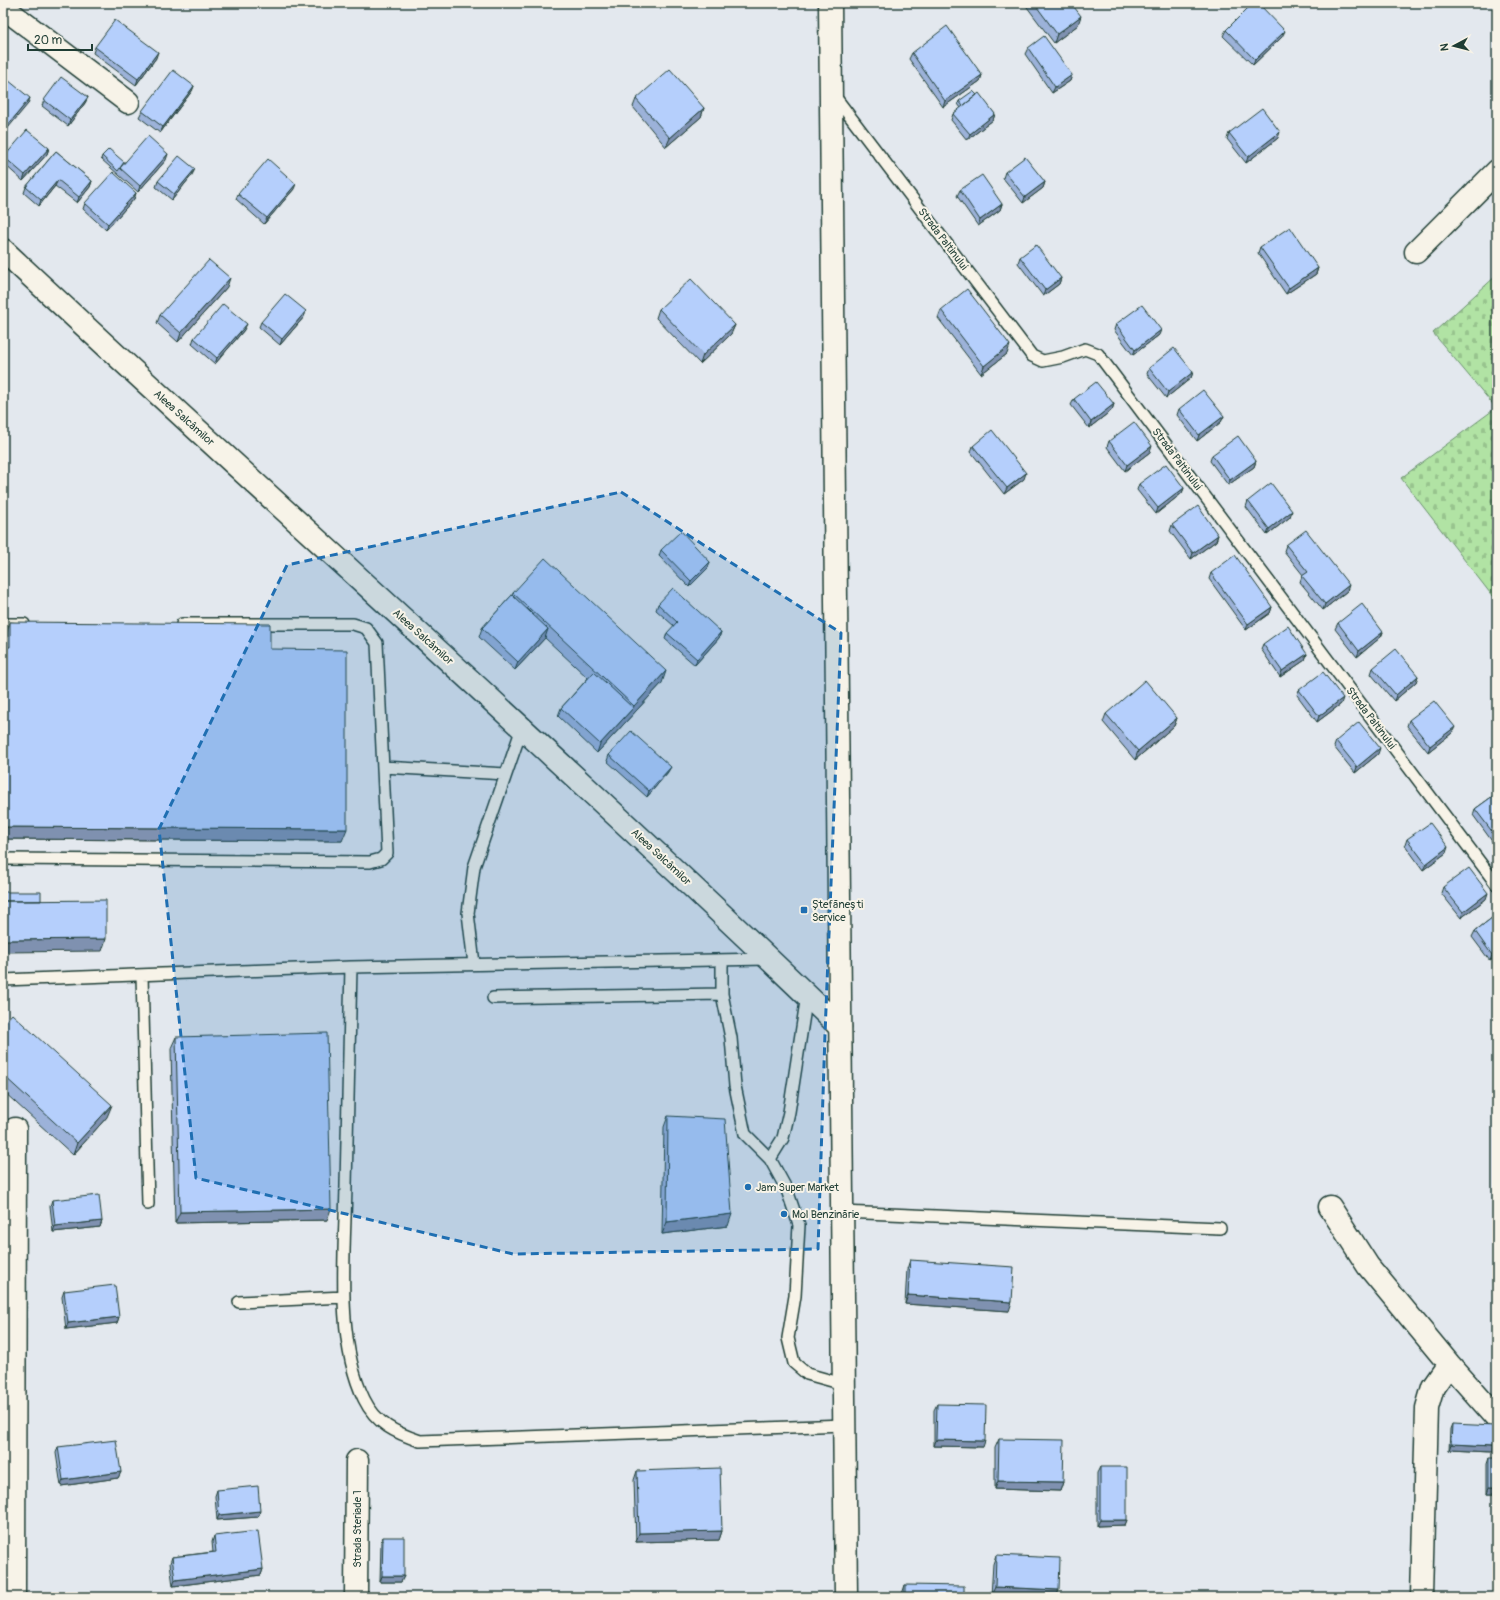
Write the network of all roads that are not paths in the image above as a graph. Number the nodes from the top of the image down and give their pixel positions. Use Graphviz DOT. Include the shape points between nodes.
graph roads {
  1 [pos="830,3"];
  2 [pos="5,7"];
  3 [pos="831,92"];
  4 [pos="128,102"];
  5 [pos="1497,171"];
  6 [pos="3,250"];
  7 [pos="1416,252"];
  8 [pos="3,624"];
  9 [pos="35,624"];
  10 [pos="170,624"];
  11 [pos="522,728"];
  12 [pos="383,767"];
  13 [pos="506,774"];
  14 [pos="3,859"];
  15 [pos="1497,885"];
  16 [pos="770,959"];
  17 [pos="722,960"];
  18 [pos="474,964"];
  19 [pos="351,967"];
  20 [pos="142,974"];
  21 [pos="3,980"];
  22 [pos="722,994"];
  23 [pos="807,995"];
  24 [pos="493,998"];
  25 [pos="840,1027"];
  26 [pos="15,1130"];
  27 [pos="770,1159"];
  28 [pos="148,1204"];
  29 [pos="1330,1207"];
  30 [pos="842,1212"];
  31 [pos="1220,1228"];
  32 [pos="344,1297"];
  33 [pos="240,1302"];
  34 [pos="1449,1364"];
  35 [pos="843,1384"];
  36 [pos="1497,1418"];
  37 [pos="844,1425"];
  38 [pos="357,1461"];
  39 [pos="14,1597"];
  40 [pos="356,1597"];
  41 [pos="846,1597"];
  42 [pos="1422,1597"];
  1 -- 3 [label="street"];
  2 -- 4 [label="street"];
  3 -- 15 [label="lane, Strada Paltinului" via="1032,356 1043,361 1085,349 1098,354"];
  3 -- 25 [label="street"];
  5 -- 7 [label="street"];
  6 -- 11 [label="street, Aleea Salcâmilor"];
  8 -- 9 [label="lane"];
  10 -- 12 [label="lane" via="353,624 366,628 376,643"];
  11 -- 13 [label="lane"];
  11 -- 16 [label="street, Aleea Salcâmilor"];
  12 -- 13 [label="lane"];
  12 -- 14 [label="lane" via="386,853 381,859 370,862"];
  13 -- 18 [label="lane" via="474,867 468,913"];
  16 -- 17 [label="lane"];
  16 -- 23 [label="street, Aleea Salcâmilor"];
  17 -- 18 [label="lane"];
  17 -- 22 [label="lane"];
  18 -- 19 [label="lane"];
  19 -- 20 [label="lane"];
  19 -- 32 [label="lane"];
  20 -- 21 [label="lane"];
  20 -- 28 [label="lane"];
  22 -- 24 [label="lane"];
  22 -- 27 [label="lane" via="731,1038 735,1086 745,1134"];
  23 -- 25 [label="street, Aleea Salcâmilor"];
  23 -- 27 [label="lane" via="789,1112 782,1138"];
  25 -- 30 [label="street"];
  26 -- 39 [label="street"];
  27 -- 35 [label="lane" via="787,1190 799,1226 795,1296 788,1338 794,1363 807,1374"];
  29 -- 34 [label="street" via="1368,1266"];
  30 -- 31 [label="lane"];
  30 -- 35 [label="street"];
  32 -- 33 [label="lane"];
  32 -- 37 [label="lane" via="350,1357 364,1400 379,1421 398,1434 420,1442"];
  34 -- 36 [label="street"];
  34 -- 42 [label="street" via="1433,1387 1427,1408"];
  35 -- 37 [label="street"];
  37 -- 41 [label="street"];
  38 -- 40 [label="street, Strada Steriade 1"];
}
